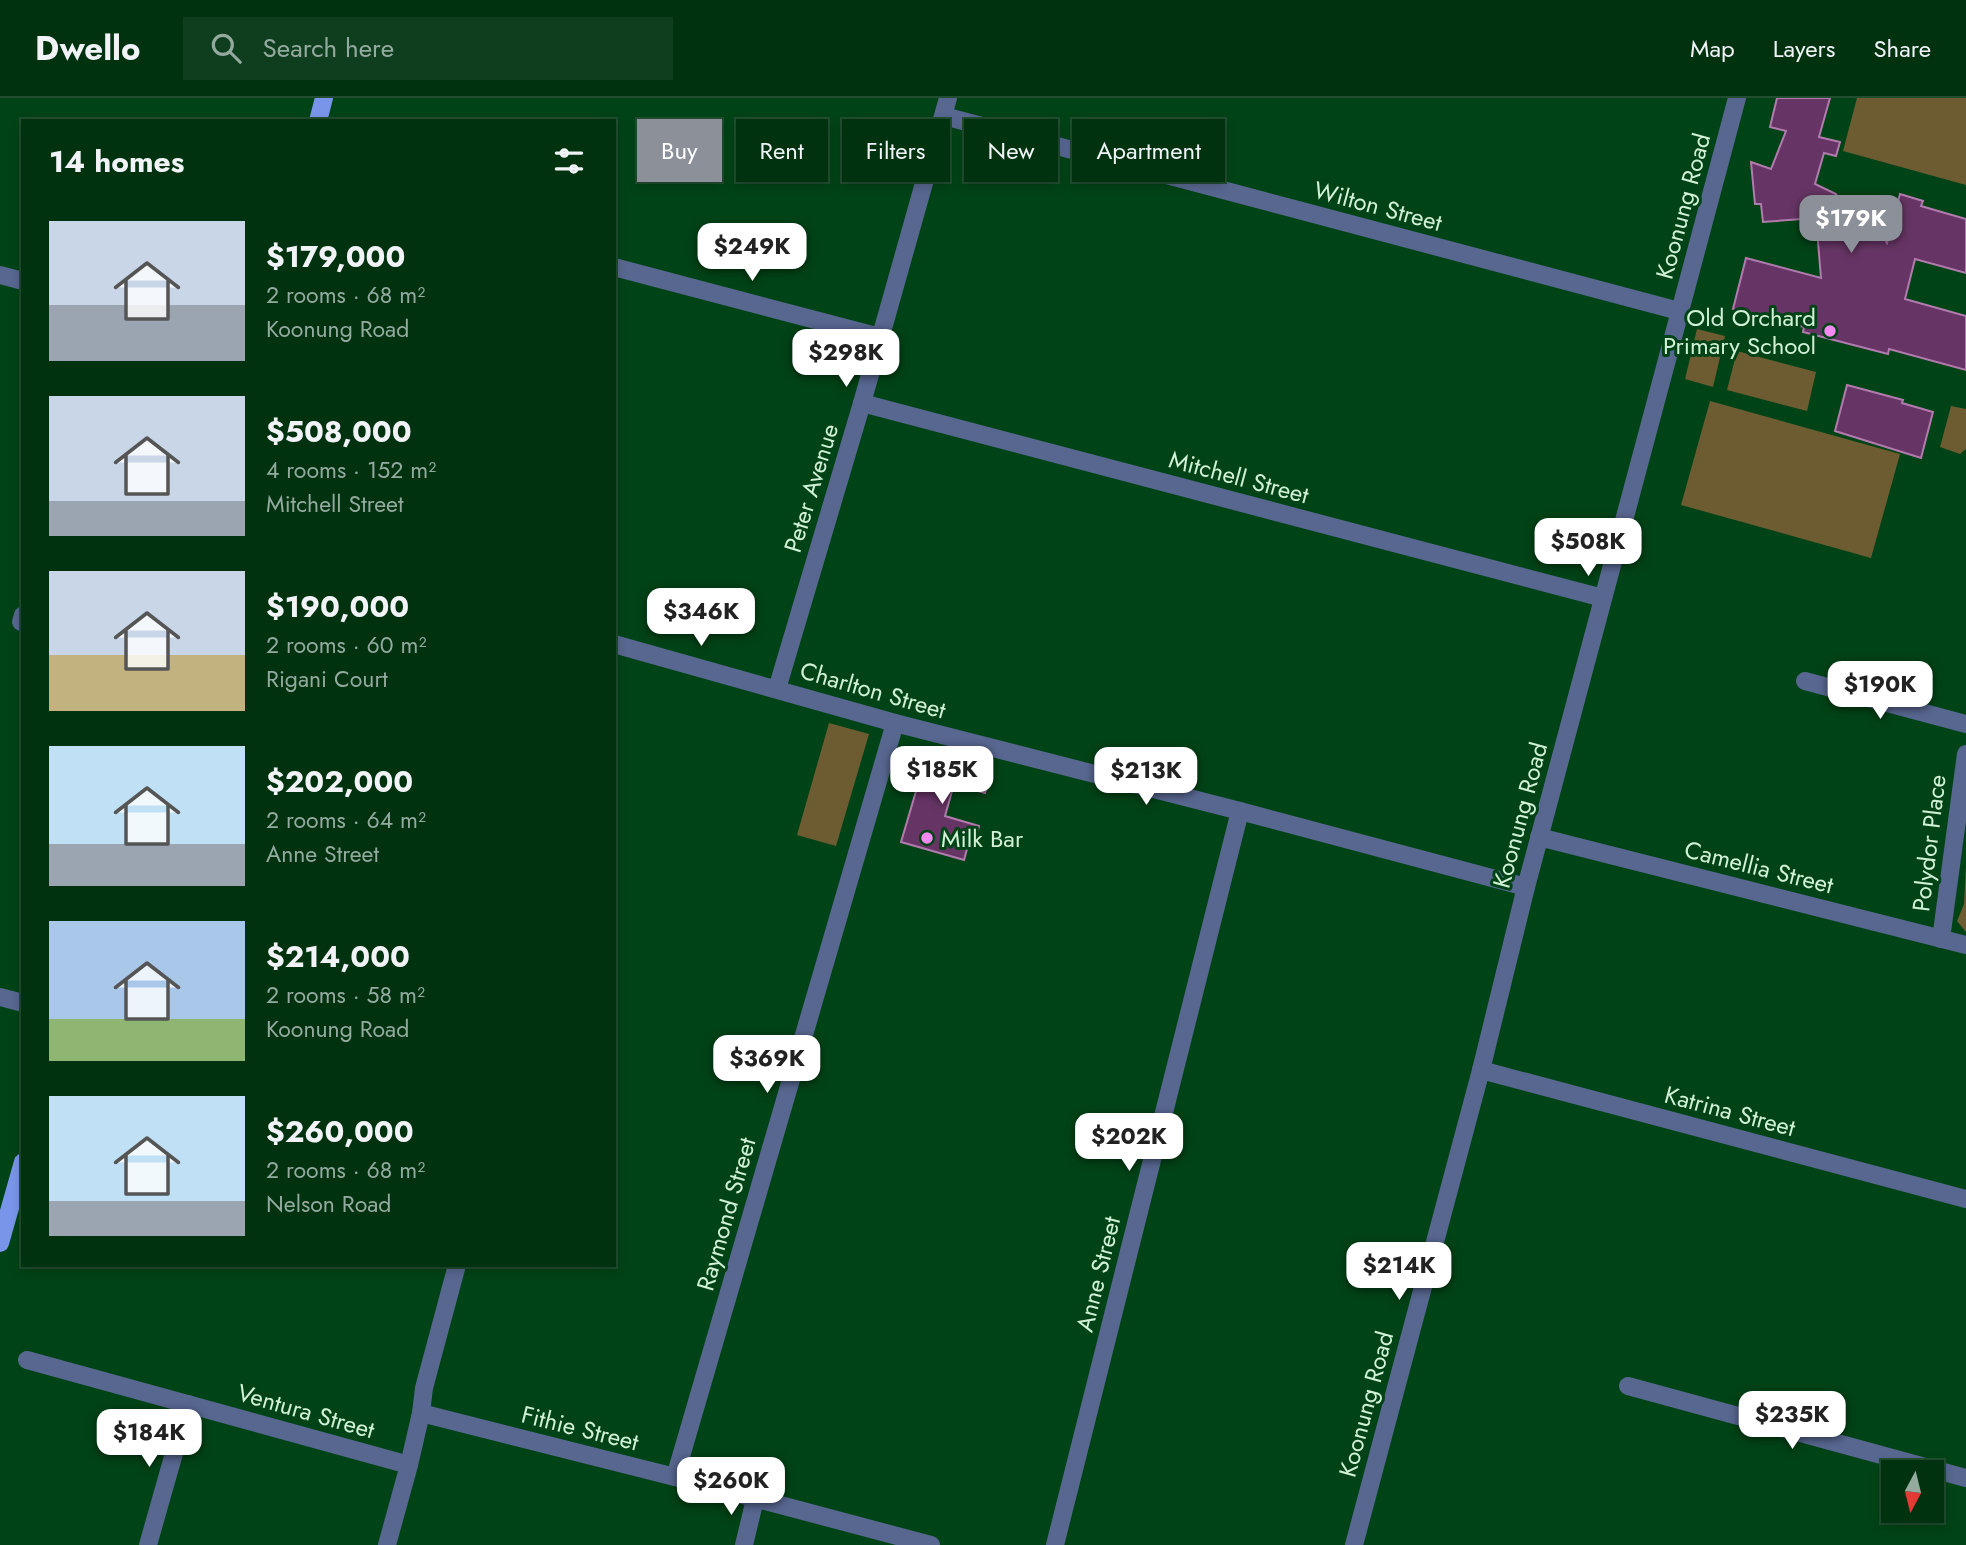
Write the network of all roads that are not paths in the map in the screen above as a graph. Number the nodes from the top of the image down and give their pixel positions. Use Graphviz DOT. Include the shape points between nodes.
graph roads {
  1 [pos="324,98"];
  2 [pos="948,98"];
  3 [pos="1737,98"];
  4 [pos="944,116"];
  5 [pos="319,119"];
  6 [pos="616,268"];
  7 [pos="0,275"];
  8 [pos="21,280"];
  9 [pos="1679,311"];
  10 [pos="880,337"];
  11 [pos="862,403"];
  12 [pos="1603,598"];
  13 [pos="616,645"];
  14 [pos="1805,681"];
  15 [pos="778,689"];
  16 [pos="895,723"];
  17 [pos="1966,724"];
  18 [pos="1966,754"];
  19 [pos="1240,811"];
  20 [pos="1539,837"];
  21 [pos="1526,887"];
  22 [pos="1941,939"];
  23 [pos="1966,945"];
  24 [pos="0,997"];
  25 [pos="21,1002"];
  26 [pos="1481,1070"];
  27 [pos="21,1169"];
  28 [pos="1966,1199"];
  29 [pos="0,1243"];
  30 [pos="456,1267"];
  31 [pos="27,1360"];
  32 [pos="1628,1386"];
  33 [pos="188,1404"];
  34 [pos="421,1413"];
  35 [pos="408,1465"];
  36 [pos="675,1477"];
  37 [pos="1966,1478"];
  38 [pos="755,1499"];
  39 [pos="148,1545"];
  40 [pos="387,1545"];
  41 [pos="744,1545"];
  42 [pos="930,1545"];
  43 [pos="1055,1545"];
  44 [pos="1354,1545"];
  1 -- 5 [label="main road"];
  2 -- 4 [label="street, Peter Avenue"];
  3 -- 9 [label="street, Koonung Road"];
  4 -- 9 [label="street, Wilton Street"];
  4 -- 10 [label="street, Peter Avenue"];
  6 -- 10 [label="street"];
  7 -- 8 [label="street"];
  9 -- 12 [label="street, Koonung Road"];
  10 -- 11 [label="street, Peter Avenue"];
  11 -- 12 [label="street, Mitchell Street"];
  11 -- 15 [label="street, Peter Avenue"];
  12 -- 20 [label="street, Koonung Road"];
  13 -- 15 [label="street, Charlton Street"];
  14 -- 17 [label="street"];
  15 -- 16 [label="street, Charlton Street"];
  16 -- 19 [label="street, Charlton Street"];
  16 -- 36 [label="street, Raymond Street"];
  18 -- 22 [label="street, Polydor Place"];
  19 -- 21 [label="street, Charlton Street"];
  19 -- 43 [label="street, Anne Street"];
  20 -- 21 [label="street, Koonung Road"];
  20 -- 22 [label="street, Camellia Street"];
  21 -- 26 [label="street, Koonung Road"];
  22 -- 23 [label="street, Camellia Street"];
  24 -- 25 [label="street"];
  26 -- 28 [label="street, Katrina Street"];
  26 -- 44 [label="street, Koonung Road"];
  27 -- 29 [label="main road"];
  30 -- 34 [label="street"];
  31 -- 33 [label="street, Ventura Street"];
  32 -- 37 [label="street"];
  33 -- 35 [label="street, Ventura Street"];
  33 -- 39 [label="street"];
  34 -- 35 [label="street"];
  34 -- 36 [label="street, Fithie Street"];
  35 -- 40 [label="street"];
  36 -- 38 [label="street, Fithie Street"];
  38 -- 41 [label="street"];
  38 -- 42 [label="street, Fithie Street"];
}
